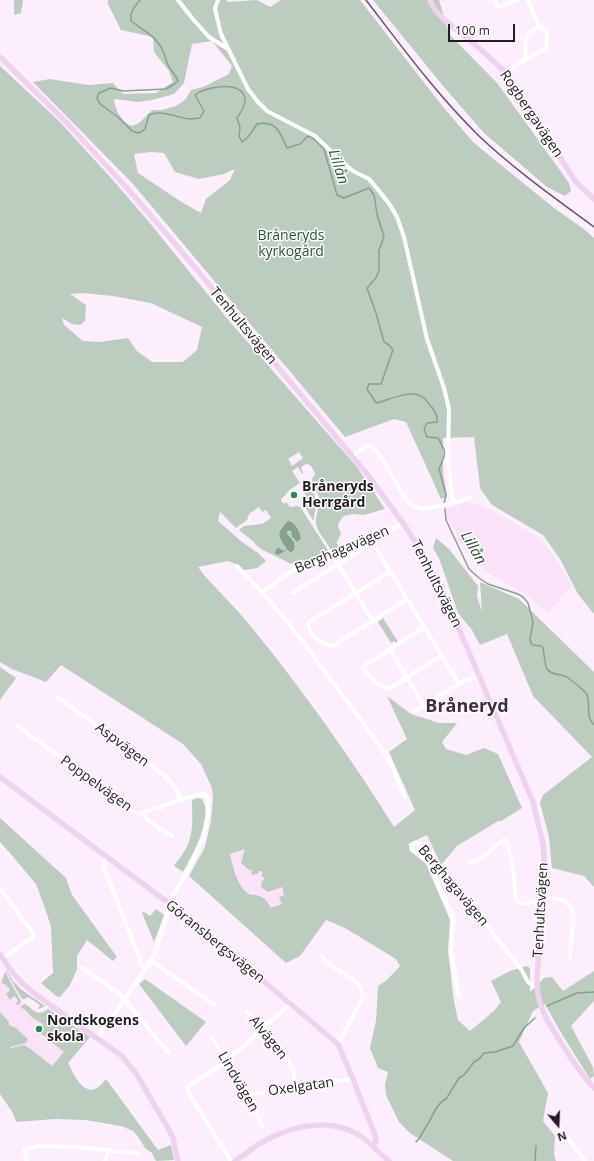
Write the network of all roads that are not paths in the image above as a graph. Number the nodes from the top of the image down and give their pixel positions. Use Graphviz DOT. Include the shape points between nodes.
graph roads {
  1 [pos="178,0"];
  2 [pos="218,0"];
  3 [pos="430,0"];
  4 [pos="495,0"];
  5 [pos="518,0"];
  6 [pos="528,0"];
  7 [pos="539,27"];
  8 [pos="228,49"];
  9 [pos="0,57"];
  10 [pos="525,60"];
  11 [pos="505,72"];
  12 [pos="594,200"];
  13 [pos="352,456"];
  14 [pos="470,498"];
  15 [pos="453,502"];
  16 [pos="403,523"];
  17 [pos="387,532"];
  18 [pos="373,544"];
  19 [pos="332,555"];
  20 [pos="338,564"];
  21 [pos="237,566"];
  22 [pos="390,572"];
  23 [pos="262,592"];
  24 [pos="356,592"];
  25 [pos="293,593"];
  26 [pos="407,599"];
  27 [pos="373,620"];
  28 [pos="424,627"];
  29 [pos="390,649"];
  30 [pos="441,656"];
  31 [pos="479,676"];
  32 [pos="407,677"];
  33 [pos="459,684"];
  34 [pos="56,696"];
  35 [pos="424,706"];
  36 [pos="415,711"];
  37 [pos="18,726"];
  38 [pos="0,777"];
  39 [pos="405,797"];
  40 [pos="182,799"];
  41 [pos="142,813"];
  42 [pos="172,836"];
  43 [pos="106,856"];
  44 [pos="470,864"];
  45 [pos="0,888"];
  46 [pos="543,899"];
  47 [pos="170,904"];
  48 [pos="2,956"];
  49 [pos="322,957"];
  50 [pos="570,959"];
  51 [pos="151,961"];
  52 [pos="82,968"];
  53 [pos="145,969"];
  54 [pos="537,986"];
  55 [pos="459,996"];
  56 [pos="125,1000"];
  57 [pos="290,1004"];
  58 [pos="215,1005"];
  59 [pos="247,1012"];
  60 [pos="263,1029"];
  61 [pos="98,1038"];
  62 [pos="212,1038"];
  63 [pos="338,1044"];
  64 [pos="169,1053"];
  65 [pos="227,1061"];
  66 [pos="353,1079"];
  67 [pos="295,1088"];
  68 [pos="594,1088"];
  69 [pos="249,1095"];
  70 [pos="558,1125"];
  71 [pos="262,1126"];
  72 [pos="374,1146"];
  73 [pos="108,1150"];
  74 [pos="138,1154"];
  75 [pos="242,1159"];
  76 [pos="386,1160"];
  77 [pos="27,1161"];
  78 [pos="105,1161"];
  79 [pos="178,1161"];
  80 [pos="231,1161"];
  81 [pos="235,1161"];
  82 [pos="585,1161"];
  1 -- 8 [label="street" via="210,38"];
  2 -- 8 [label="street" via="215,8 216,18"];
  3 -- 11 [label="street, Rogbergavägen" via="432,7 447,22"];
  4 -- 5 [label="street" via="498,7"];
  6 -- 7 [label="street"];
  7 -- 10 [label="street" via="526,37"];
  7 -- 10 [label="street" via="546,31 546,48"];
  8 -- 15 [label="street" via="258,102 268,111 315,136 353,171 369,179 397,217 427,339 449,409 448,456"];
  9 -- 13 [label="street, Tenhultsvägen" via="101,159"];
  10 -- 11 [label="street"];
  11 -- 12 [label="street, Rogbergavägen" via="576,182"];
  13 -- 15 [label="street" via="369,445 378,453 409,504 421,509"];
  13 -- 16 [label="street, Tenhultsvägen"];
  14 -- 15 [label="street"];
  16 -- 17 [label="street, Berghagavägen"];
  16 -- 31 [label="street, Tenhultsvägen" via="434,575"];
  17 -- 18 [label="street"];
  17 -- 19 [label="street, Berghagavägen"];
  18 -- 20 [label="street"];
  18 -- 22 [label="street"];
  19 -- 20 [label="street"];
  19 -- 23 [label="street, Berghagavägen" via="295,569"];
  20 -- 24 [label="street"];
  20 -- 25 [label="street"];
  21 -- 23 [label="street"];
  22 -- 24 [label="street"];
  22 -- 26 [label="street"];
  23 -- 39 [label="street" via="292,626 384,752"];
  24 -- 27 [label="street"];
  24 -- 27 [label="street" via="309,622 308,627 320,642 332,646"];
  26 -- 27 [label="street"];
  26 -- 28 [label="street"];
  28 -- 29 [label="street"];
  28 -- 30 [label="street"];
  29 -- 32 [label="street"];
  29 -- 32 [label="street" via="363,667 374,682 388,688"];
  30 -- 32 [label="street"];
  30 -- 33 [label="street"];
  31 -- 33 [label="street"];
  31 -- 46 [label="street, Tenhultsvägen" via="533,802 544,853"];
  32 -- 35 [label="street"];
  33 -- 35 [label="street"];
  34 -- 40 [label="street, Aspvägen" via="165,776"];
  35 -- 36 [label="street"];
  37 -- 41 [label="street, Poppelvägen" via="127,808 138,814"];
  38 -- 43 [label="street, Göransbergsvägen"];
  40 -- 41 [label="street, Poppelvägen"];
  40 -- 47 [label="street, Poppelvägen" via="205,794 208,799 208,818 202,842"];
  41 -- 42 [label="street" via="150,822"];
  43 -- 47 [label="street, Göransbergsvägen"];
  43 -- 53 [label="street" via="104,867"];
  44 -- 46 [label="street" via="505,840 512,860 516,900 520,903"];
  45 -- 48 [label="street" via="33,933 33,937"];
  46 -- 50 [label="street" via="558,898 571,907 573,917"];
  46 -- 54 [label="street, Tenhultsvägen"];
  47 -- 51 [label="street"];
  47 -- 57 [label="street, Göransbergsvägen"];
  48 -- 61 [label="street" via="12,972 31,991"];
  49 -- 63 [label="street" via="359,984 362,993 361,1002"];
  51 -- 53 [label="street"];
  51 -- 58 [label="street"];
  52 -- 56 [label="street"];
  53 -- 56 [label="street"];
  54 -- 55 [label="street, Berghagavägen" via="528,982 522,969 479,916 443,878 418,843 414,843 412,849 429,863 452,914 451,951"];
  54 -- 68 [label="street, Tenhultsvägen" via="540,1005 552,1029"];
  56 -- 61 [label="street"];
  56 -- 64 [label="street"];
  57 -- 60 [label="street"];
  57 -- 63 [label="street, Göransbergsvägen"];
  59 -- 60 [label="street, Alvägen"];
  60 -- 65 [label="street"];
  60 -- 67 [label="street, Alvägen" via="280,1048 293,1069"];
  61 -- 79 [label="street" via="122,1056 137,1075 173,1138"];
  62 -- 65 [label="street, Lindvägen"];
  63 -- 66 [label="street, Göransbergsvägen"];
  65 -- 69 [label="street, Lindvägen"];
  65 -- 80 [label="street" via="190,1085 188,1092"];
  66 -- 67 [label="street, Oxelgatan"];
  66 -- 72 [label="street, Göransbergsvägen" via="375,1135"];
  67 -- 69 [label="street, Oxelgatan"];
  69 -- 71 [label="street, Lindvägen"];
  70 -- 82 [label="street"];
  72 -- 75 [label="street" via="351,1131 339,1127 314,1125 300,1127 269,1139"];
  72 -- 76 [label="street"];
  73 -- 74 [label="street"];
  73 -- 77 [label="street" via="39,1146 24,1150"];
  73 -- 78 [label="street"];
  75 -- 81 [label="street"];
}
